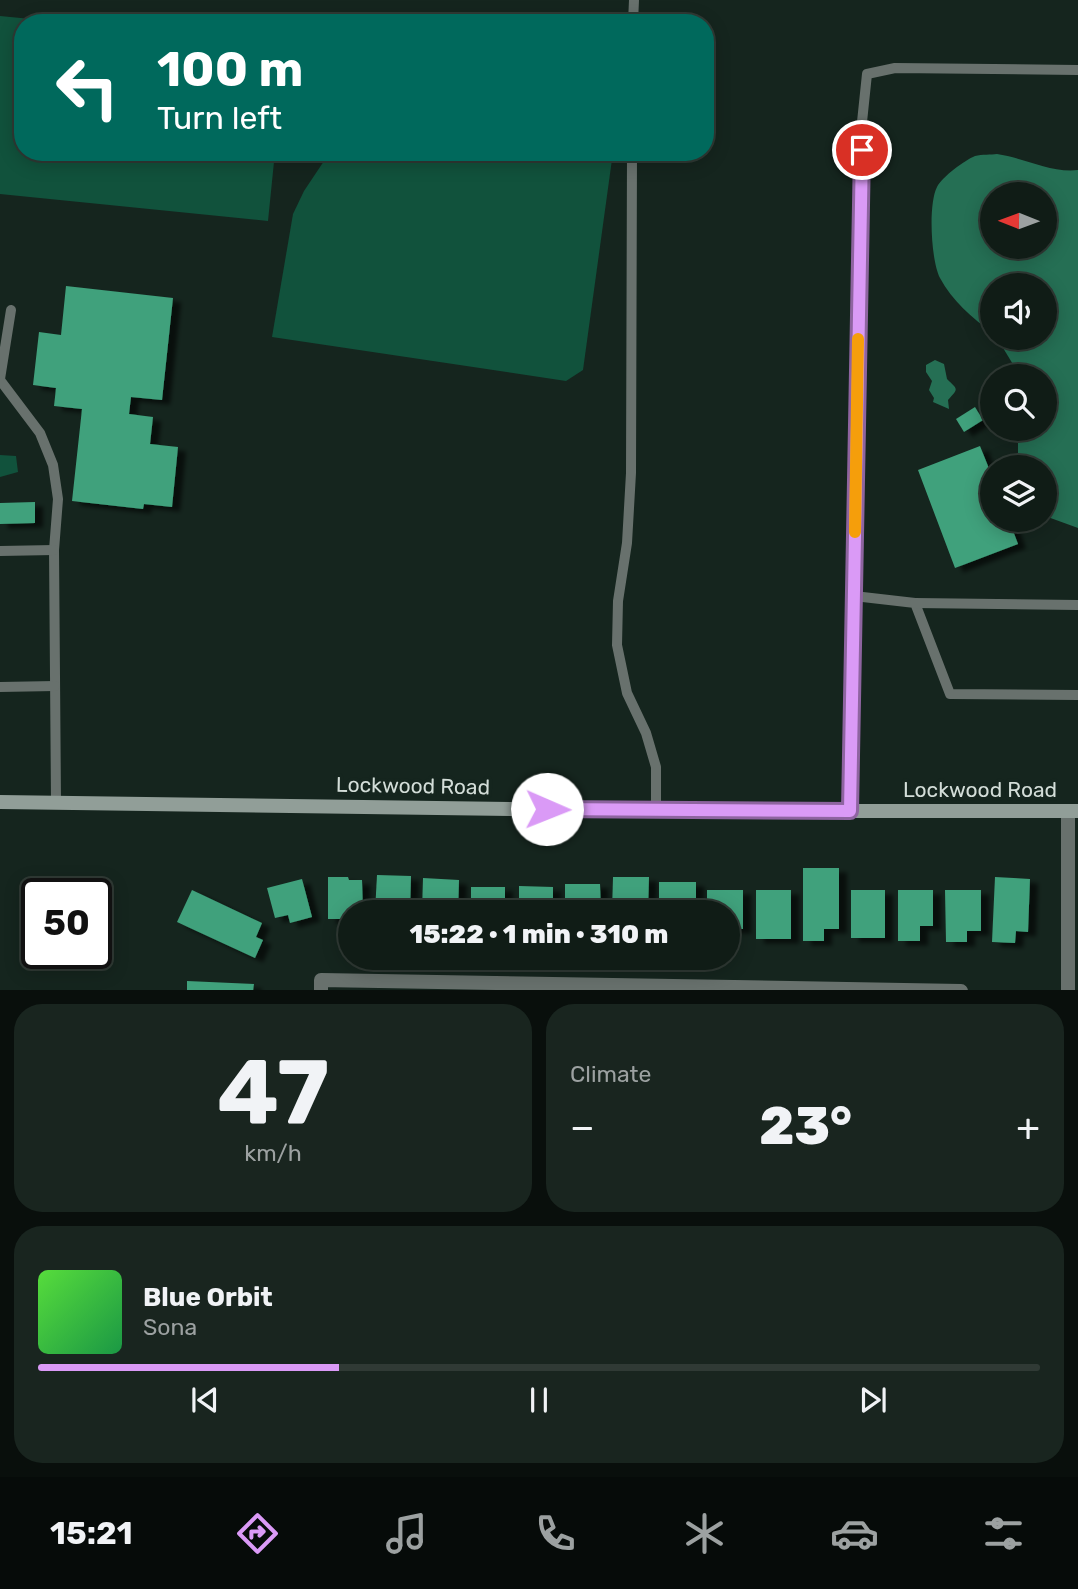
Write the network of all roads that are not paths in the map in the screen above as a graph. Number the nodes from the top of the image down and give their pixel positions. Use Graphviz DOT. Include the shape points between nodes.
graph roads {
  1 [pos="1078,70"];
  2 [pos="632,161"];
  3 [pos="11,310"];
  4 [pos="0,379"];
  5 [pos="54,550"];
  6 [pos="0,551"];
  7 [pos="854,596"];
  8 [pos="915,603"];
  9 [pos="1078,606"];
  10 [pos="0,687"];
  11 [pos="55,687"];
  12 [pos="1078,695"];
  13 [pos="56,801"];
  14 [pos="0,802"];
  15 [pos="656,811"];
  16 [pos="850,811"];
  17 [pos="1073,811"];
  18 [pos="321,985"];
  19 [pos="569,988"];
  20 [pos="817,990"];
  21 [pos="961,990"];
  22 [pos="1068,990"];
  1 -- 7 [label="lane" via="895,68 867,74 862,122"];
  2 -- 15 [label="lane" via="631,473 617,645 627,692 656,767"];
  3 -- 4 [label="lane"];
  4 -- 5 [label="lane" via="40,433 53,465 58,499"];
  5 -- 6 [label="lane"];
  5 -- 11 [label="lane"];
  7 -- 8 [label="lane"];
  7 -- 16 [label="lane"];
  8 -- 9 [label="lane"];
  8 -- 12 [label="lane" via="950,694"];
  10 -- 11 [label="lane"];
  11 -- 13 [label="lane"];
  13 -- 14 [label="main road, Lockwood Road"];
  13 -- 15 [label="main road, Lockwood Road"];
  15 -- 16 [label="main road, Lockwood Road"];
  16 -- 17 [label="main road, Lockwood Road"];
  17 -- 22 [label="street"];
  18 -- 19 [label="street"];
  19 -- 20 [label="street"];
  20 -- 21 [label="street"];
}
